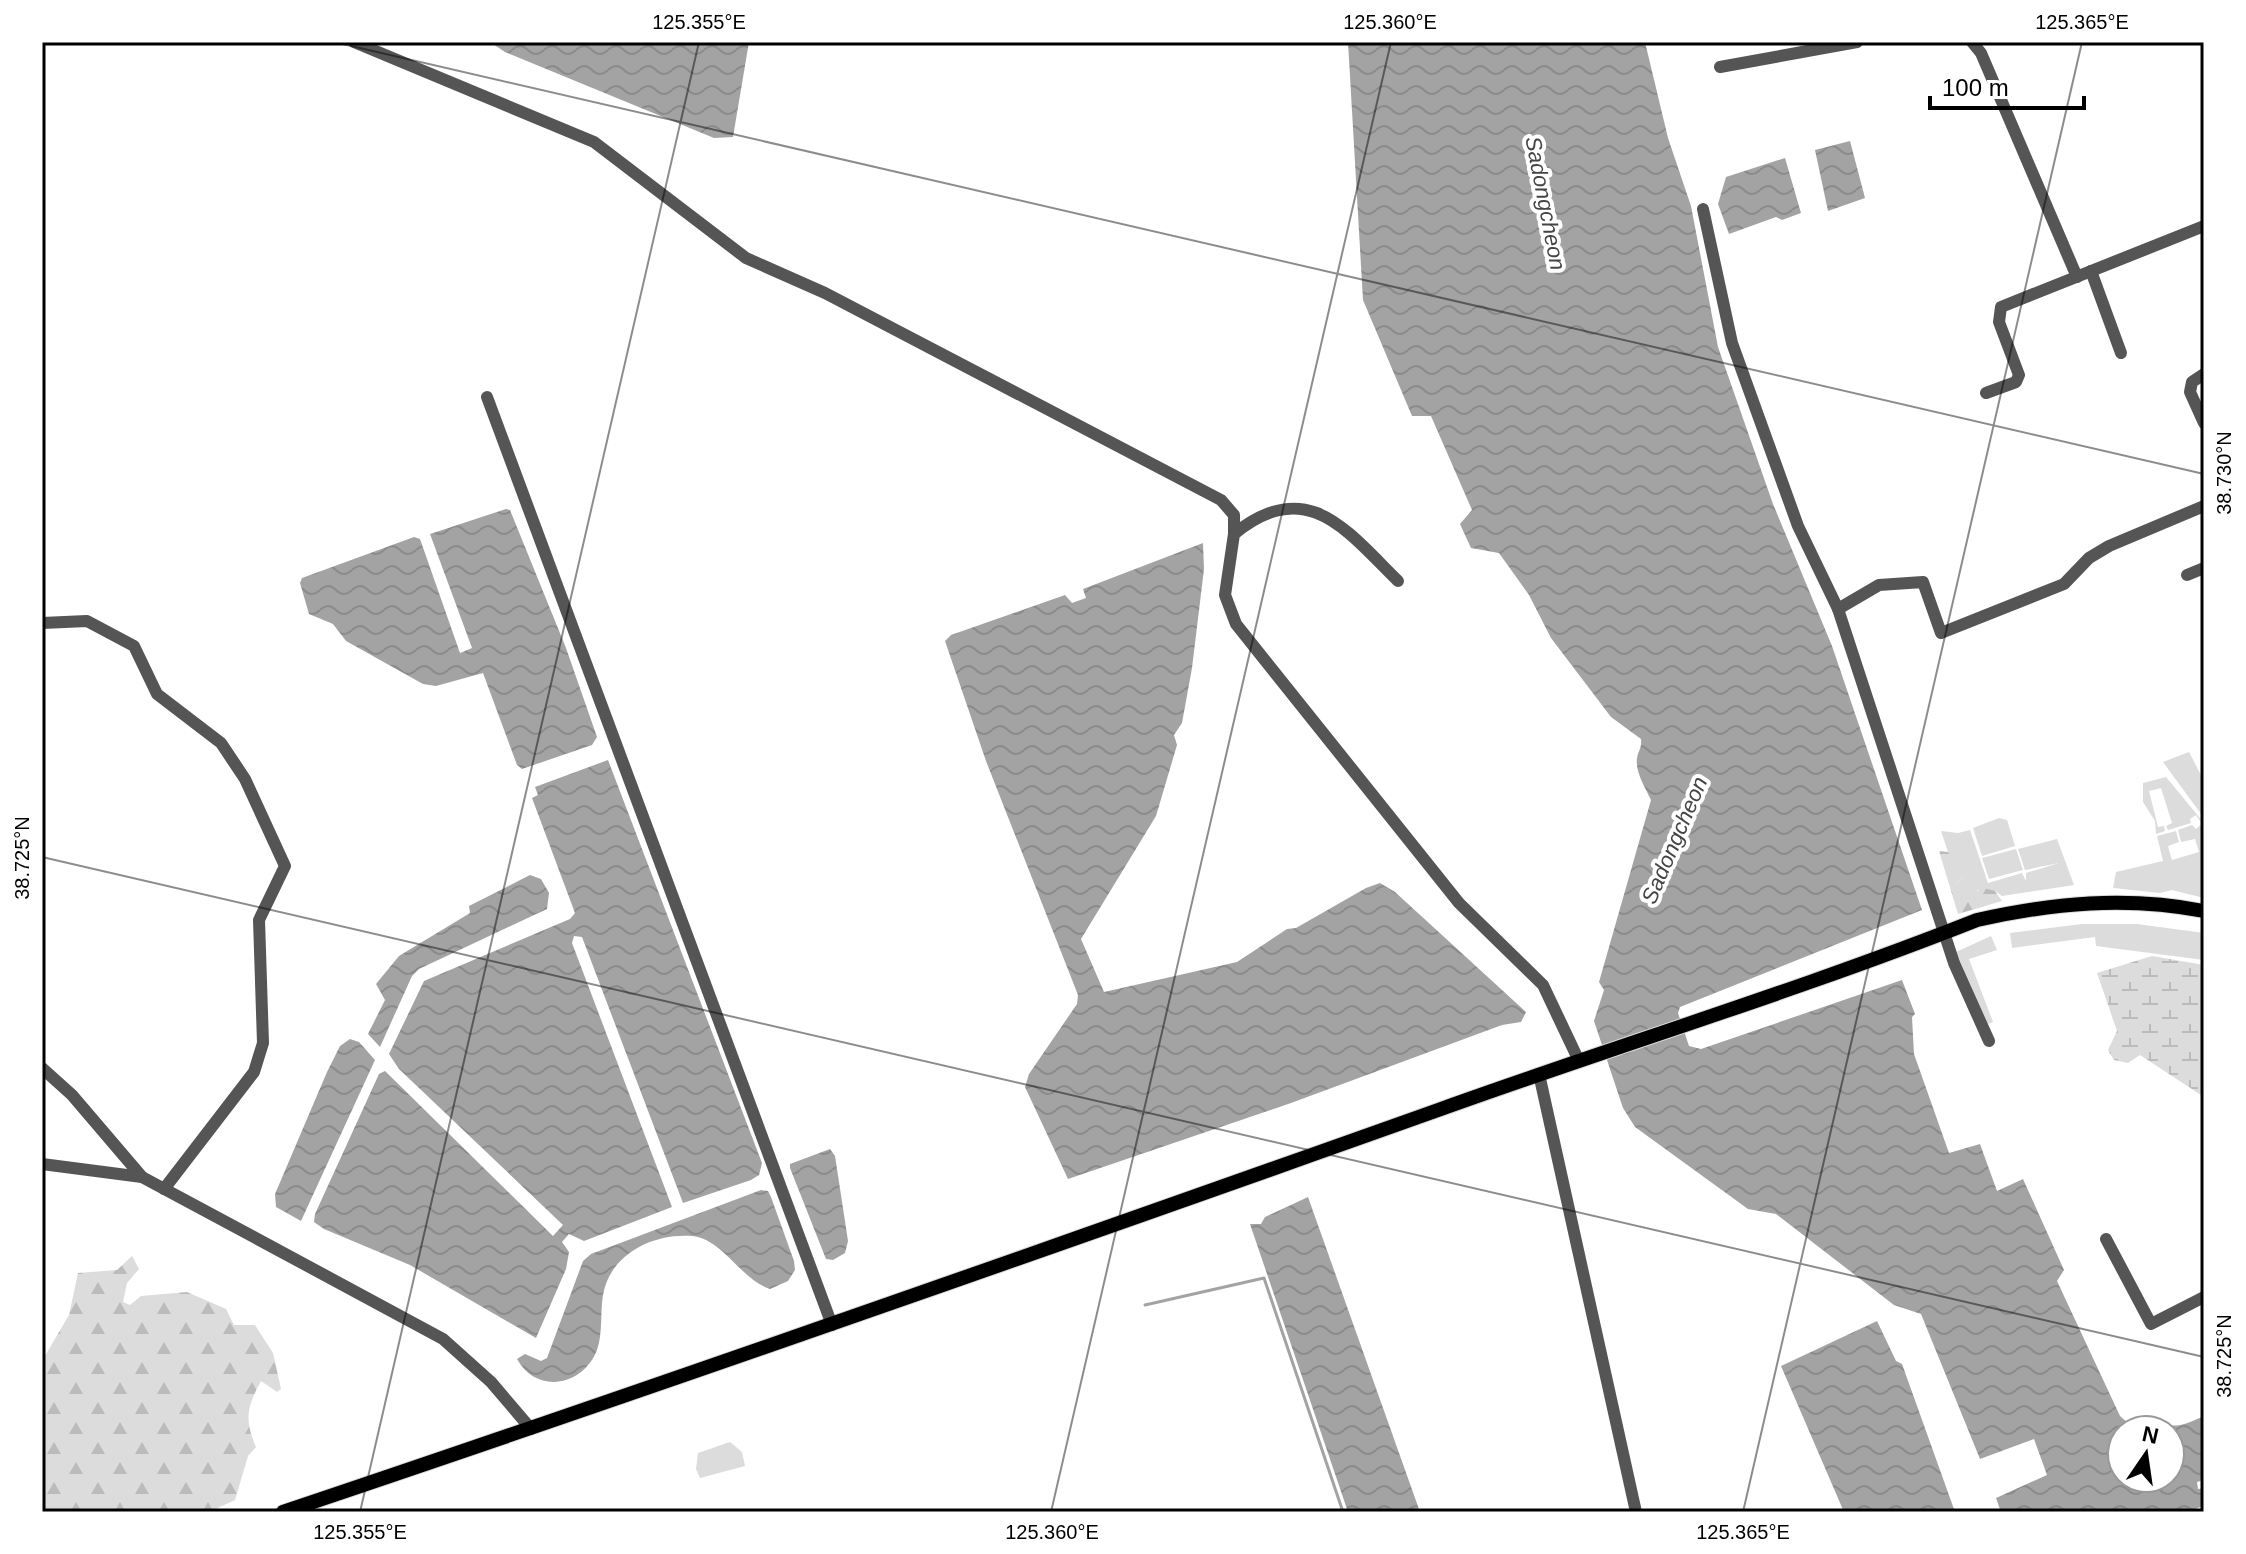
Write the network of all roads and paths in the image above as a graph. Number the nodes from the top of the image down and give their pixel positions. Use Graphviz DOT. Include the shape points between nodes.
graph roads {
  1 [pos="354,42"];
  2 [pos="1857,42"];
  3 [pos="1972,42"];
  4 [pos="1720,67"];
  5 [pos="1703,209"];
  6 [pos="2204,226"];
  7 [pos="2091,271"];
  8 [pos="2077,277"];
  9 [pos="2121,353"];
  10 [pos="2204,374"];
  11 [pos="1986,393"];
  12 [pos="487,397"];
  13 [pos="2204,423"];
  14 [pos="2204,506"];
  15 [pos="1234,534"];
  16 [pos="2204,568"];
  17 [pos="2187,575"];
  18 [pos="1398,581"];
  19 [pos="1838,609"];
  20 [pos="42,623"];
  21 [pos="2204,911"];
  22 [pos="1945,932"];
  23 [pos="1989,1041"];
  24 [pos="1579,1061"];
  25 [pos="42,1068"];
  26 [pos="1539,1074"];
  27 [pos="42,1164"];
  28 [pos="142,1177"];
  29 [pos="164,1189"];
  30 [pos="2106,1239"];
  31 [pos="2204,1297"];
  32 [pos="832,1325"];
  33 [pos="531,1429"];
  34 [pos="283,1512"];
  35 [pos="1636,1512"];
  1 -- 15 [label="street" via="594,142 746,258 825,293 1221,500 1234,515"];
  2 -- 4 [label="street"];
  3 -- 8 [label="street"];
  5 -- 19 [label="street" via="1732,343 1798,526"];
  6 -- 7 [label="street"];
  7 -- 8 [label="street"];
  7 -- 9 [label="street"];
  8 -- 11 [label="street" via="2001,307 1999,322 2019,375 2016,382"];
  10 -- 13 [label="street" via="2192,382 2190,392"];
  12 -- 32 [label="street"];
  14 -- 19 [label="street" via="2109,546 2064,584 1941,633 1923,582 1879,585"];
  15 -- 18 [label="street" via="1275,510 1320,512 1340,522"];
  15 -- 24 [label="street" via="1225,595 1236,624 1459,903 1543,985"];
  16 -- 17 [label="street"];
  19 -- 22 [label="street"];
  20 -- 29 [label="street" via="87,621 134,646 157,694 221,743 245,779 285,866 259,920 263,1043 254,1072"];
  21 -- 22 [label="main road" via="2121,902 2061,903"];
  22 -- 23 [label="street"];
  22 -- 24 [label="main road"];
  24 -- 26 [label="main road"];
  25 -- 28 [label="street"];
  26 -- 32 [label="main road"];
  26 -- 35 [label="street"];
  27 -- 28 [label="street"];
  28 -- 29 [label="street"];
  29 -- 33 [label="street" via="443,1339 491,1382"];
  30 -- 31 [label="street" via="2151,1324"];
  32 -- 33 [label="main road"];
  33 -- 34 [label="main road"];
}
